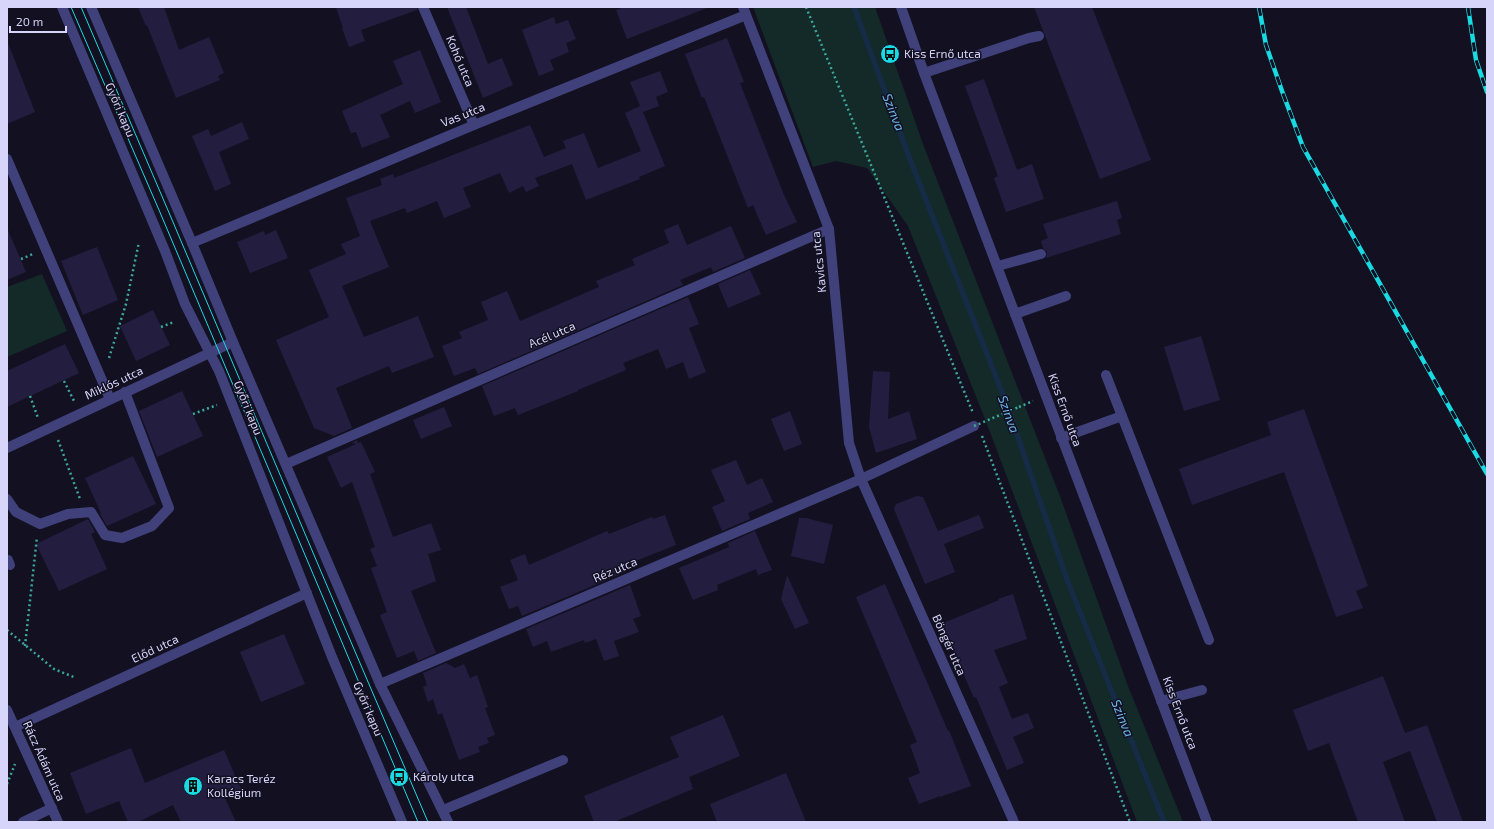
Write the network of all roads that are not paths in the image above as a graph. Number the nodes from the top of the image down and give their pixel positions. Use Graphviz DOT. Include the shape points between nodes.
graph roads {
  1 [pos="62,7"];
  2 [pos="91,7"];
  3 [pos="423,7"];
  4 [pos="900,7"];
  5 [pos="744,11"];
  6 [pos="1039,36"];
  7 [pos="924,73"];
  8 [pos="474,125"];
  9 [pos="7,159"];
  10 [pos="829,229"];
  11 [pos="192,243"];
  12 [pos="1040,254"];
  13 [pos="998,266"];
  14 [pos="1066,296"];
  15 [pos="1015,314"];
  16 [pos="233,342"];
  17 [pos="210,352"];
  18 [pos="1106,375"];
  19 [pos="125,392"];
  20 [pos="110,399"];
  21 [pos="1122,416"];
  22 [pos="974,426"];
  23 [pos="1061,438"];
  24 [pos="7,448"];
  25 [pos="286,464"];
  26 [pos="861,479"];
  27 [pos="7,499"];
  28 [pos="307,593"];
  29 [pos="1209,640"];
  30 [pos="380,684"];
  31 [pos="1202,690"];
  32 [pos="1161,701"];
  33 [pos="7,710"];
  34 [pos="15,727"];
  35 [pos="563,760"];
  36 [pos="52,808"];
  37 [pos="443,810"];
  38 [pos="23,822"];
  39 [pos="58,822"];
  40 [pos="402,822"];
  41 [pos="448,822"];
  42 [pos="1014,822"];
  43 [pos="1207,822"];
  1 -- 17 [label="street, Győri kapu" via="185,304"];
  2 -- 11 [label="street, Győri kapu"];
  3 -- 8 [label="street, Kohó utca"];
  4 -- 7 [label="street, Kiss Ernő utca"];
  5 -- 8 [label="street, Vas utca"];
  5 -- 10 [label="street, Kavics utca"];
  6 -- 7 [label="street"];
  7 -- 13 [label="street, Kiss Ernő utca"];
  8 -- 11 [label="street, Vas utca"];
  9 -- 20 [label="street"];
  10 -- 25 [label="street, Acél utca"];
  10 -- 26 [label="street, Kavics utca" via="849,443"];
  11 -- 16 [label="street, Győri kapu"];
  12 -- 13 [label="street"];
  13 -- 15 [label="street, Kiss Ernő utca"];
  14 -- 15 [label="street"];
  15 -- 23 [label="street, Kiss Ernő utca"];
  16 -- 17 [label="street, Miklós utca"];
  16 -- 25 [label="street, Győri kapu"];
  17 -- 19 [label="street, Miklós utca"];
  17 -- 28 [label="street, Győri kapu"];
  18 -- 21 [label="street"];
  19 -- 20 [label="street, Miklós utca"];
  19 -- 27 [label="street" via="169,508 152,526 122,538 105,535 91,512 68,514 40,524 16,512"];
  20 -- 24 [label="street, Miklós utca"];
  21 -- 23 [label="street"];
  21 -- 29 [label="street"];
  22 -- 26 [label="street, Réz utca"];
  23 -- 32 [label="street, Kiss Ernő utca"];
  25 -- 30 [label="street, Győri kapu"];
  26 -- 30 [label="street, Réz utca"];
  26 -- 42 [label="street, Böngér utca"];
  28 -- 34 [label="street, Előd utca"];
  28 -- 40 [label="street, Győri kapu"];
  30 -- 37 [label="street, Győri kapu"];
  31 -- 32 [label="street"];
  32 -- 43 [label="street, Kiss Ernő utca"];
  33 -- 34 [label="street, Rácz Ádám utca"];
  34 -- 36 [label="street, Rácz Ádám utca"];
  35 -- 37 [label="street"];
  36 -- 38 [label="street"];
  36 -- 39 [label="street, Rácz Ádám utca"];
  37 -- 41 [label="street, Győri kapu"];
}
